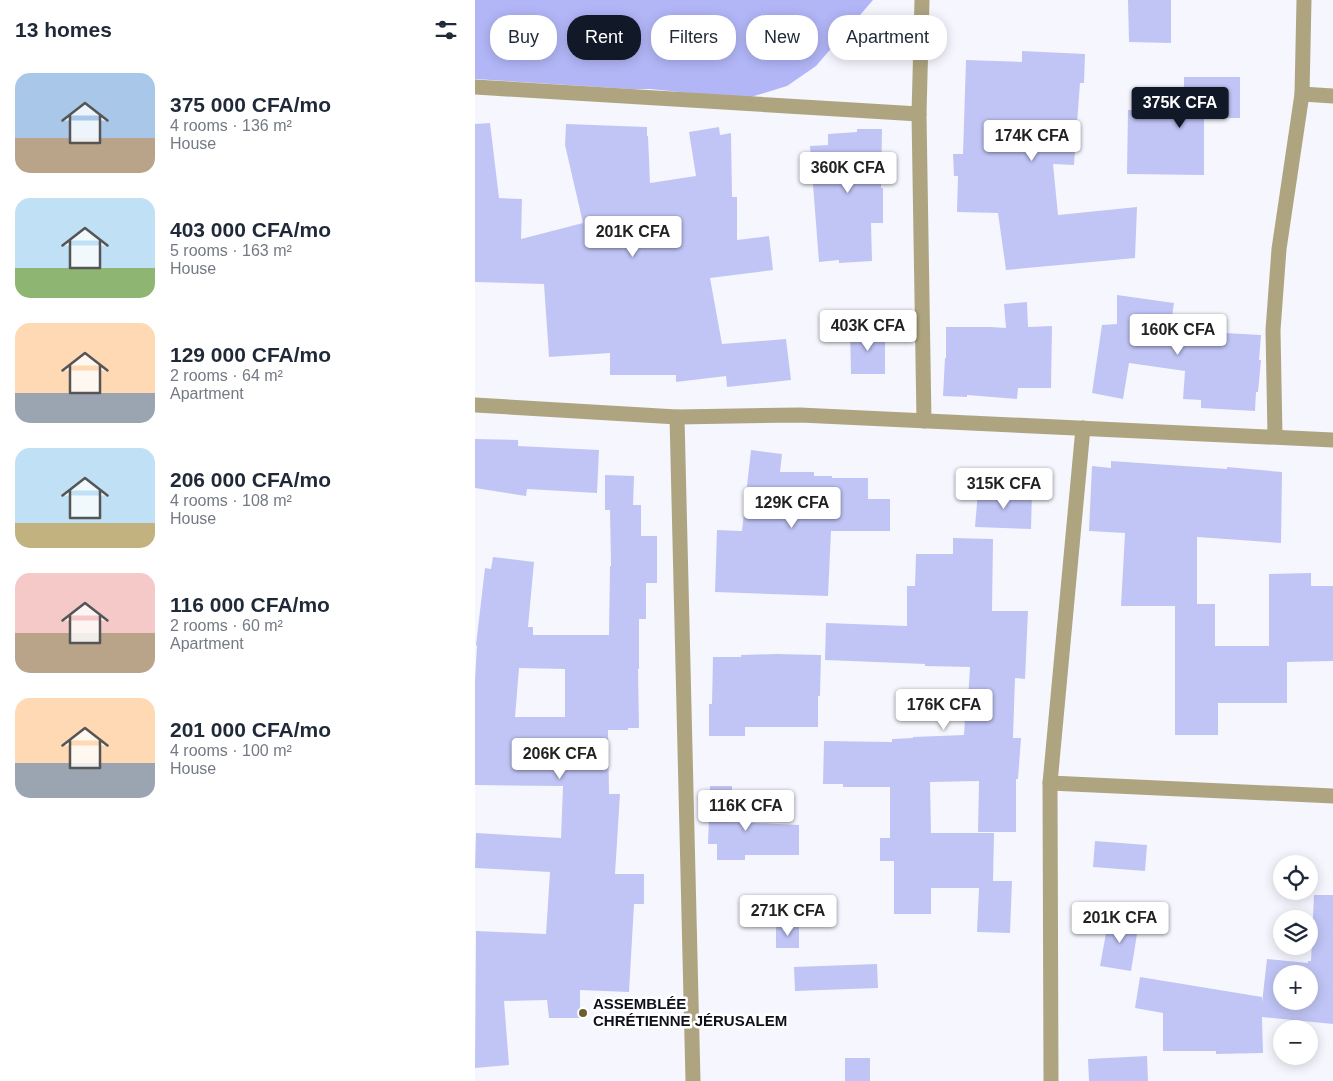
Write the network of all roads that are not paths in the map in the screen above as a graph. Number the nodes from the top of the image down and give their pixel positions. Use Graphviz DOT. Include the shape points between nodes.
graph roads {
  1 [pos="922,0"];
  2 [pos="1303,0"];
  3 [pos="475,87"];
  4 [pos="1302,94"];
  5 [pos="1333,96"];
  6 [pos="919,114"];
  7 [pos="475,405"];
  8 [pos="677,417"];
  9 [pos="924,421"];
  10 [pos="1083,428"];
  11 [pos="1275,436"];
  12 [pos="1333,440"];
  13 [pos="1050,783"];
  14 [pos="1333,796"];
  15 [pos="693,1081"];
  16 [pos="1051,1081"];
  1 -- 6 [label="street"];
  2 -- 4 [label="street"];
  3 -- 6 [label="street"];
  4 -- 5 [label="street"];
  4 -- 11 [label="street" via="1279,249 1273,330"];
  6 -- 9 [label="street"];
  7 -- 8 [label="street"];
  8 -- 9 [label="street" via="801,415"];
  8 -- 15 [label="street"];
  9 -- 10 [label="street"];
  10 -- 11 [label="street"];
  10 -- 13 [label="street"];
  11 -- 12 [label="street"];
  13 -- 14 [label="street"];
  13 -- 16 [label="street"];
}
